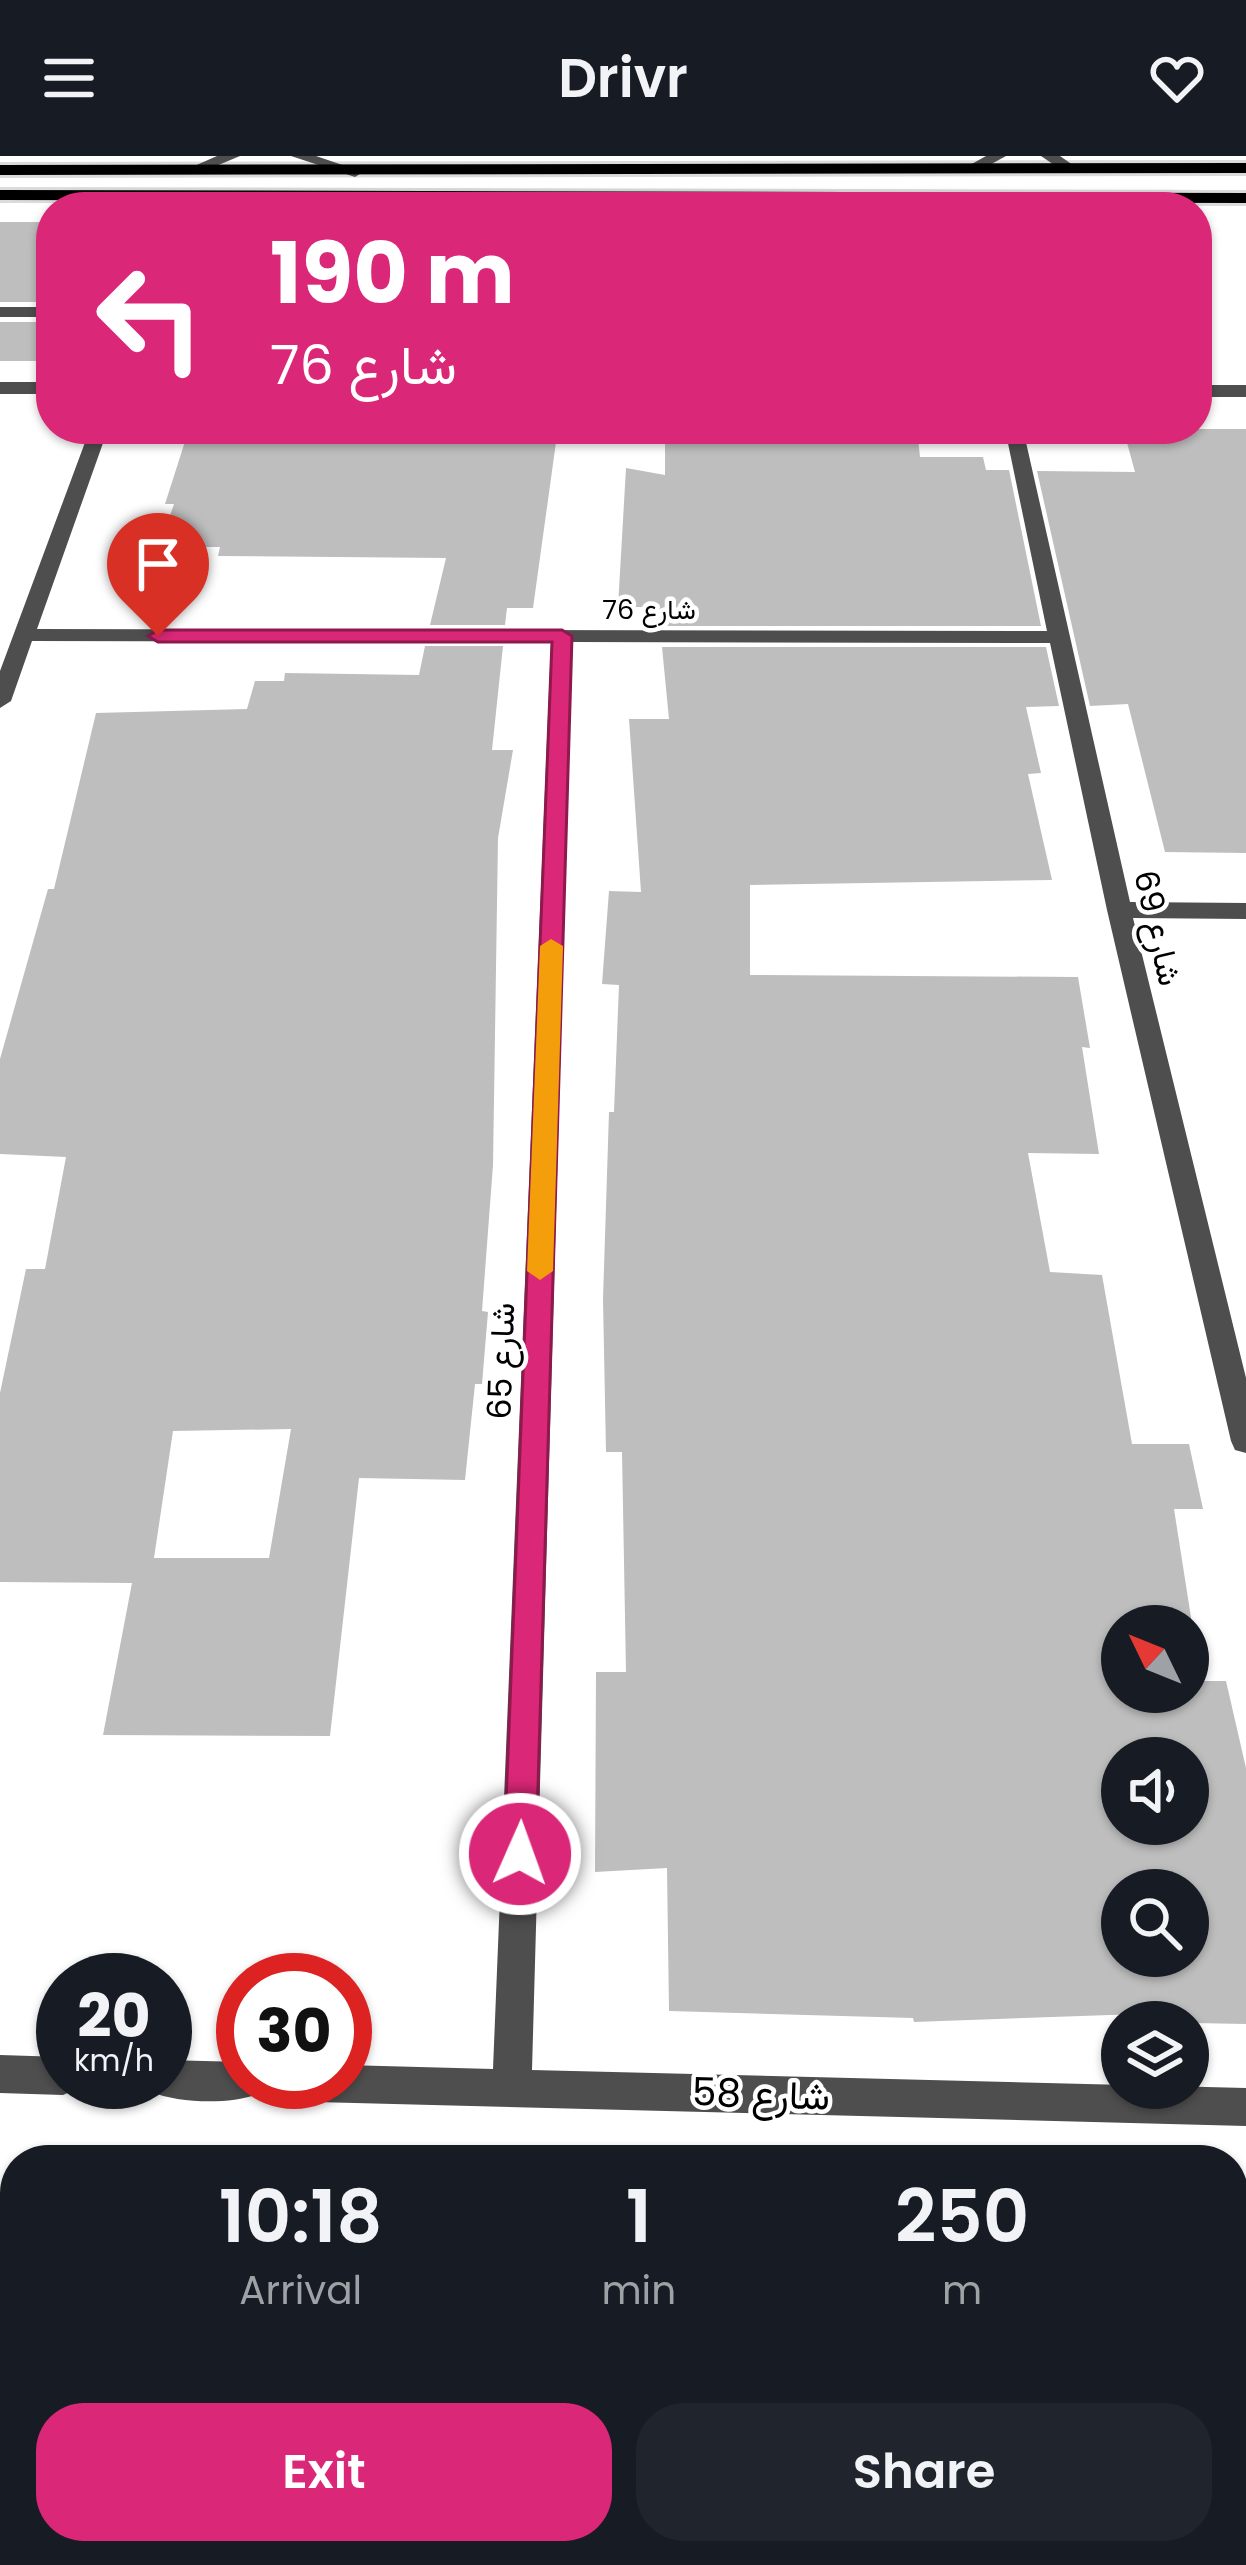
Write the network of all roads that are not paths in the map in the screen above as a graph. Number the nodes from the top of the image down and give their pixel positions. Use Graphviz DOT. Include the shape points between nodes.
graph roads {
  1 [pos="232,156"];
  2 [pos="298,156"];
  3 [pos="998,156"];
  4 [pos="1049,156"];
  5 [pos="1246,168"];
  6 [pos="1069,169"];
  7 [pos="0,170"];
  8 [pos="969,170"];
  9 [pos="191,171"];
  10 [pos="355,172"];
  11 [pos="118,192"];
  12 [pos="0,195"];
  13 [pos="36,195"];
  14 [pos="1212,198"];
  15 [pos="1246,198"];
  16 [pos="0,312"];
  17 [pos="36,312"];
  18 [pos="0,388"];
  19 [pos="36,388"];
  20 [pos="1212,392"];
  21 [pos="1246,392"];
  22 [pos="93,444"];
  23 [pos="1017,444"];
  24 [pos="23,635"];
  25 [pos="562,636"];
  26 [pos="1059,637"];
  27 [pos="0,701"];
  28 [pos="1119,910"];
  29 [pos="1246,911"];
  30 [pos="1246,1441"];
  31 [pos="0,2074"];
  32 [pos="36,2075"];
  33 [pos="372,2084"];
  34 [pos="512,2088"];
  35 [pos="1246,2108"];
  1 -- 9 [label="street"];
  2 -- 10 [label="street"];
  3 -- 8 [label="street"];
  4 -- 6 [label="street"];
  5 -- 6 [label="main road"];
  6 -- 8 [label="main road"];
  7 -- 9 [label="main road"];
  8 -- 10 [label="main road"];
  9 -- 10 [label="main road"];
  10 -- 11 [label="main road" via="354,181 333,188"];
  12 -- 13 [label="main road"];
  14 -- 15 [label="main road"];
  16 -- 17 [label="street"];
  18 -- 19 [label="street"];
  20 -- 21 [label="street"];
  22 -- 24 [label="street"];
  23 -- 26 [label="street, شارع 69"];
  24 -- 25 [label="street, شارع 76"];
  24 -- 27 [label="street"];
  25 -- 26 [label="street, شارع 76"];
  25 -- 34 [label="street, شارع 65"];
  26 -- 28 [label="street, شارع 69"];
  28 -- 29 [label="street"];
  28 -- 30 [label="street, شارع 69"];
  31 -- 32 [label="street"];
  33 -- 34 [label="street, شارع 58"];
  34 -- 35 [label="street, شارع 58"];
}
